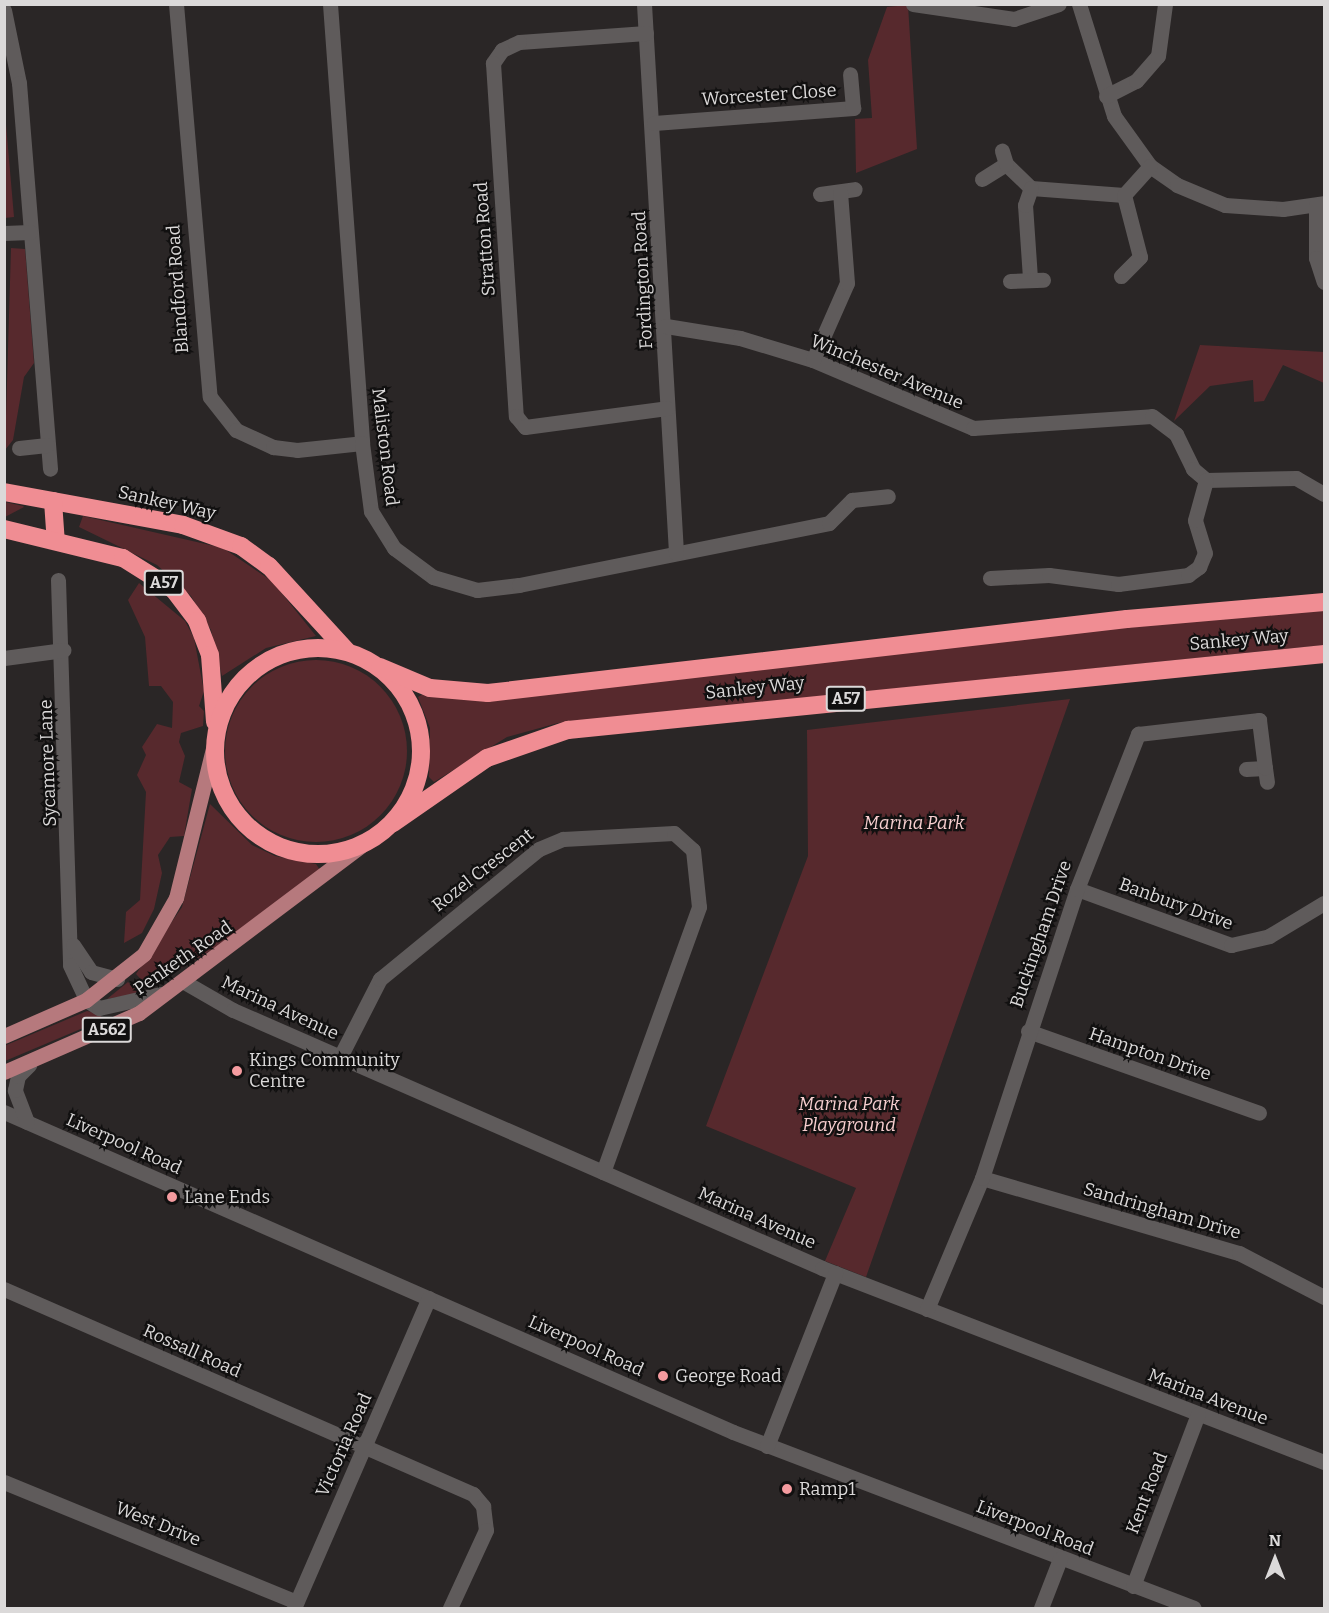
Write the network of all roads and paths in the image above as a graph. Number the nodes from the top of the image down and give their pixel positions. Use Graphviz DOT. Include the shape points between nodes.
graph roads {
  1 [pos="176,4"];
  2 [pos="330,4"];
  3 [pos="644,4"];
  4 [pos="913,4"];
  5 [pos="1059,4"];
  6 [pos="1079,4"];
  7 [pos="1165,4"];
  8 [pos="4,10"];
  9 [pos="646,33"];
  10 [pos="850,74"];
  11 [pos="1106,96"];
  12 [pos="654,123"];
  13 [pos="1150,166"];
  14 [pos="982,179"];
  15 [pos="1031,188"];
  16 [pos="820,194"];
  17 [pos="1124,195"];
  18 [pos="1320,204"];
  19 [pos="30,232"];
  20 [pos="4,233"];
  21 [pos="1121,276"];
  22 [pos="1010,280"];
  23 [pos="1324,282"];
  24 [pos="666,326"];
  25 [pos="813,360"];
  26 [pos="667,408"];
  27 [pos="362,443"];
  28 [pos="46,445"];
  29 [pos="19,448"];
  30 [pos="50,469"];
  31 [pos="1206,480"];
  32 [pos="4,492"];
  33 [pos="1324,494"];
  34 [pos="888,496"];
  35 [pos="53,501"];
  36 [pos="4,529"];
  37 [pos="56,540"];
  38 [pos="676,554"];
  39 [pos="990,578"];
  40 [pos="58,580"];
  41 [pos="1324,602"];
  42 [pos="63,650"];
  43 [pos="348,651"];
  44 [pos="1324,654"];
  45 [pos="4,658"];
  46 [pos="380,667"];
  47 [pos="214,742"];
  48 [pos="1246,769"];
  49 [pos="393,823"];
  50 [pos="365,843"];
  51 [pos="1077,889"];
  52 [pos="1324,903"];
  53 [pos="73,945"];
  54 [pos="117,979"];
  55 [pos="183,985"];
  56 [pos="86,1000"];
  57 [pos="1028,1031"];
  58 [pos="4,1036"];
  59 [pos="340,1057"];
  60 [pos="29,1065"];
  61 [pos="4,1072"];
  62 [pos="4,1112"];
  63 [pos="1259,1113"];
  64 [pos="27,1122"];
  65 [pos="603,1172"];
  66 [pos="982,1178"];
  67 [pos="835,1273"];
  68 [pos="4,1289"];
  69 [pos="1324,1297"];
  70 [pos="429,1298"];
  71 [pos="927,1309"];
  72 [pos="1198,1414"];
  73 [pos="766,1446"];
  74 [pos="364,1448"];
  75 [pos="1324,1462"];
  76 [pos="4,1482"];
  77 [pos="1060,1559"];
  78 [pos="1133,1586"];
  79 [pos="295,1605"];
  80 [pos="450,1608"];
  81 [pos="1041,1608"];
  82 [pos="1194,1608"];
  1 -- 27 [label="street, Blandford Road" via="210,397 236,430 273,447 297,450"];
  2 -- 27 [label="street, Maliston Road"];
  3 -- 9 [label="street, Fordington Road"];
  4 -- 5 [label="street" via="1014,19"];
  6 -- 11 [label="street"];
  7 -- 11 [label="street" via="1158,56 1146,73"];
  8 -- 19 [label="street" via="19,83"];
  9 -- 12 [label="street, Fordington Road"];
  9 -- 26 [label="street, Stratton Road" via="519,42 493,63 516,416 525,427"];
  10 -- 12 [label="street, Worcester Close" via="853,108"];
  11 -- 13 [label="street" via="1124,135"];
  12 -- 24 [label="street, Fordington Road"];
  13 -- 17 [label="street"];
  13 -- 18 [label="street" via="1177,185 1225,205 1259,209"];
  14 -- 15 [label="street" via="1004,157"];
  15 -- 17 [label="street"];
  15 -- 22 [label="street" via="1025,205 1037,279"];
  16 -- 25 [label="street" via="848,191 847,283"];
  17 -- 21 [label="street" via="1140,257"];
  18 -- 23 [label="street" via="1316,258"];
  19 -- 20 [label="street"];
  19 -- 28 [label="street"];
  24 -- 25 [label="street, Winchester Avenue" via="740,338"];
  24 -- 26 [label="street, Fordington Road"];
  25 -- 31 [label="street, Winchester Avenue" via="973,428 1152,416 1176,434 1193,469"];
  26 -- 38 [label="street, Fordington Road"];
  27 -- 38 [label="street, Maliston Road" via="370,511 394,548 433,577 477,590"];
  28 -- 29 [label="street"];
  28 -- 30 [label="street"];
  31 -- 33 [label="street" via="1296,478"];
  31 -- 39 [label="street" via="1195,520 1205,553 1199,567 1188,575 1118,584 1049,575"];
  32 -- 35 [label="highway, Sankey Way / A57"];
  34 -- 38 [label="street, Maliston Road" via="852,500 830,523"];
  35 -- 37 [label="highway"];
  35 -- 43 [label="highway, Sankey Way / A57" via="183,525 241,546 269,566"];
  36 -- 37 [label="highway, A57"];
  37 -- 47 [label="highway, A57" via="123,558 174,590 196,621 210,655"];
  40 -- 42 [label="street, Sycamore Lane"];
  41 -- 46 [label="highway, Sankey Way / A57" via="1127,619 488,693 430,688"];
  42 -- 45 [label="street"];
  42 -- 53 [label="street, Sycamore Lane"];
  43 -- 46 [label="highway, A57"];
  43 -- 47 [label="highway, A57" via="315,647 283,653 255,668 234,690"];
  44 -- 49 [label="highway, Sankey Way / A57" via="568,730 487,758"];
  46 -- 49 [label="highway, A57" via="402,690 417,718 422,749 418,781"];
  47 -- 50 [label="highway, A57" via="217,775 228,803 247,827 272,844 302,854 334,854"];
  47 -- 54 [label="main road, Penketh Road / A562" via="176,898 144,954"];
  48 -- 51 [label="street, Buckingham Drive" via="1266,775 1259,720 1138,734"];
  49 -- 50 [label="highway, A57"];
  50 -- 55 [label="main road, Penketh Road / A562"];
  51 -- 52 [label="street, Banbury Drive" via="1232,945 1269,936"];
  51 -- 57 [label="street, Buckingham Drive"];
  53 -- 54 [label="street" via="91,972"];
  53 -- 56 [label="street, Sycamore Lane" via="70,966"];
  54 -- 56 [label="main road, Penketh Road / A562"];
  55 -- 56 [label="street" via="115,1008"];
  55 -- 59 [label="street, Marina Avenue"];
  55 -- 60 [label="main road, Penketh Road / A562" via="93,1038"];
  56 -- 58 [label="main road, Penketh Road / A562"];
  57 -- 63 [label="street, Hampton Drive"];
  57 -- 66 [label="street, Buckingham Drive"];
  59 -- 65 [label="street, Marina Avenue"];
  59 -- 65 [label="street, Rozel Crescent" via="380,979 538,849 563,838 674,833 693,850 699,907"];
  60 -- 61 [label="main road, Penketh Road / A562"];
  60 -- 64 [label="street" via="18,1076 15,1090"];
  62 -- 64 [label="street, Liverpool Road"];
  64 -- 70 [label="street, Liverpool Road"];
  65 -- 67 [label="street, Marina Avenue"];
  66 -- 69 [label="street, Sandringham Drive" via="1239,1253"];
  66 -- 71 [label="street, Buckingham Drive"];
  67 -- 71 [label="street, Marina Avenue"];
  67 -- 73 [label="street"];
  68 -- 74 [label="street, Rossall Road"];
  70 -- 73 [label="street, Liverpool Road"];
  70 -- 74 [label="street, Victoria Road"];
  71 -- 72 [label="street, Marina Avenue"];
  72 -- 75 [label="street, Marina Avenue"];
  72 -- 78 [label="street, Kent Road"];
  73 -- 77 [label="street, Liverpool Road"];
  74 -- 79 [label="street, Victoria Road"];
  74 -- 80 [label="street, Rossall Road" via="473,1494 483,1506 486,1530"];
  76 -- 79 [label="street, West Drive"];
  77 -- 78 [label="street, Liverpool Road"];
  77 -- 81 [label="street"];
  78 -- 82 [label="street, Liverpool Road"];
}
